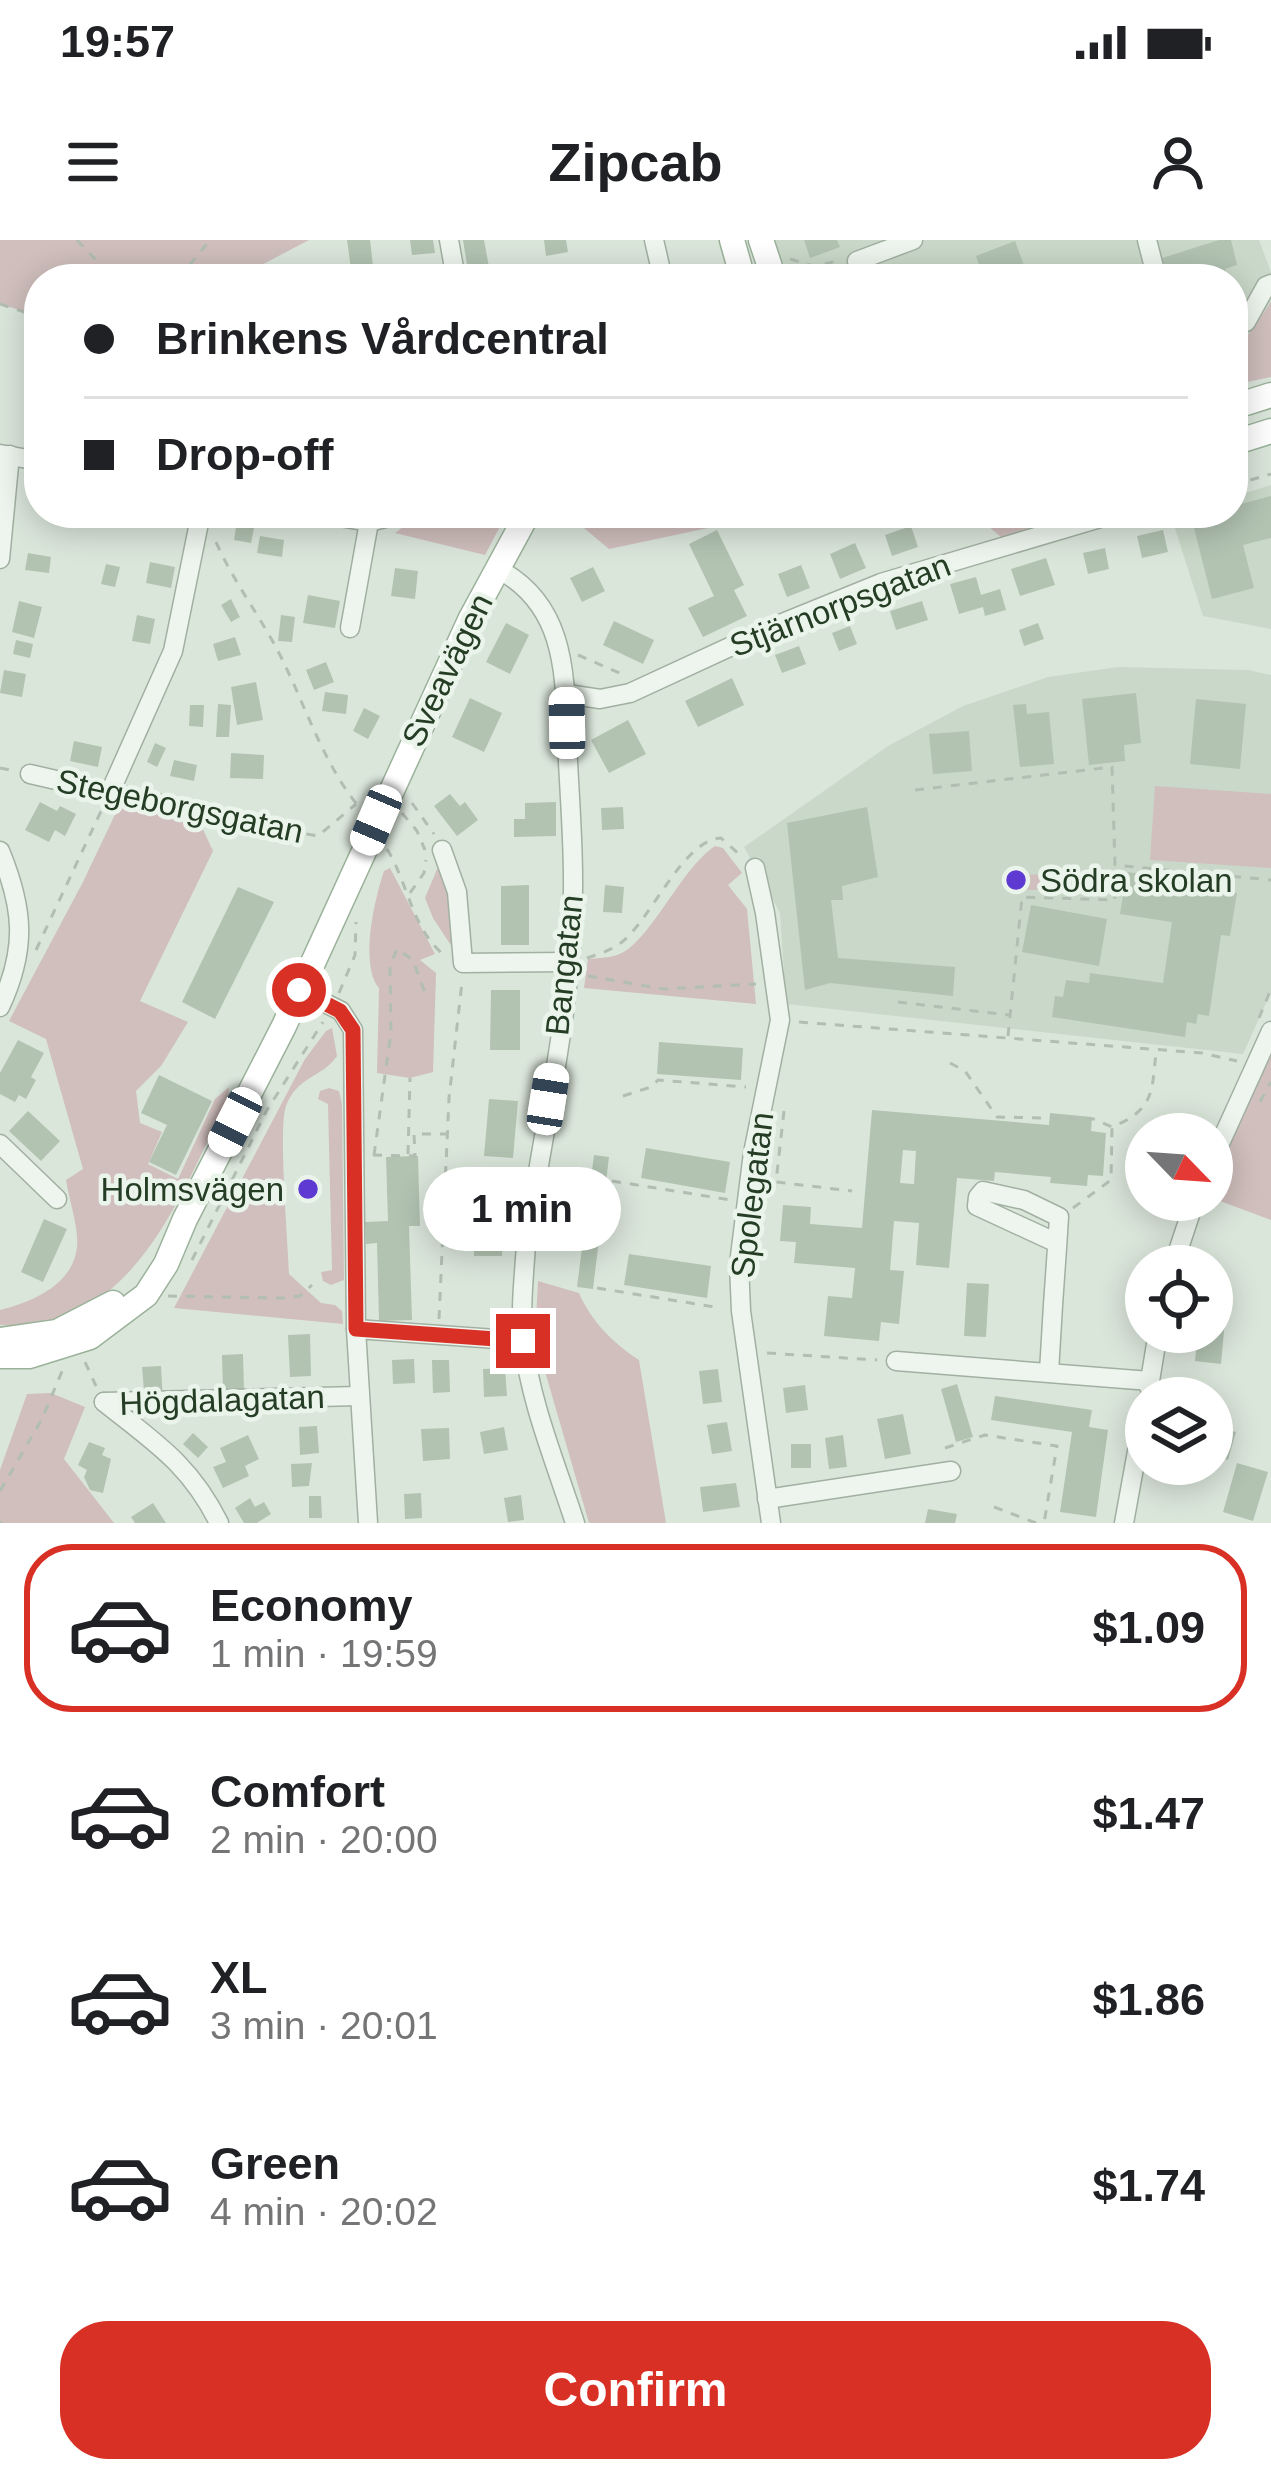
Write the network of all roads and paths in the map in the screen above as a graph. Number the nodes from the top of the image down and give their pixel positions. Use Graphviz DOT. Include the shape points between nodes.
graph roads {
  1 [pos="77,240"];
  2 [pos="210,240"];
  3 [pos="902,242"];
  4 [pos="100,264"];
  5 [pos="190,264"];
  6 [pos="858,264"];
  7 [pos="1271,284"];
  8 [pos="1248,318"];
  9 [pos="5,454"];
  10 [pos="203,528"];
  11 [pos="209,528"];
  12 [pos="368,528"];
  13 [pos="519,528"];
  14 [pos="1066,528"];
  15 [pos="0,559"];
  16 [pos="496,568"];
  17 [pos="350,628"];
  18 [pos="558,647"];
  19 [pos="648,685"];
  20 [pos="567,694"];
  21 [pos="30,774"];
  22 [pos="110,790"];
  23 [pos="915,790"];
  24 [pos="356,804"];
  25 [pos="413,805"];
  26 [pos="394,810"];
  27 [pos="364,814"];
  28 [pos="251,825"];
  29 [pos="386,847"];
  30 [pos="0,850"];
  31 [pos="442,850"];
  32 [pos="1115,865"];
  33 [pos="755,868"];
  34 [pos="1271,880"];
  35 [pos="409,894"];
  36 [pos="463,963"];
  37 [pos="568,969"];
  38 [pos="776,983"];
  39 [pos="10,985"];
  40 [pos="299,990"];
  41 [pos="425,993"];
  42 [pos="898,1002"];
  43 [pos="0,1007"];
  44 [pos="1009,1015"];
  45 [pos="780,1020"];
  46 [pos="1271,1031"];
  47 [pos="1007,1040"];
  48 [pos="1156,1051"];
  49 [pos="1239,1062"];
  50 [pos="950,1063"];
  51 [pos="410,1078"];
  52 [pos="766,1089"];
  53 [pos="623,1096"];
  54 [pos="784,1111"];
  55 [pos="1233,1115"];
  56 [pos="1112,1127"];
  57 [pos="447,1134"];
  58 [pos="0,1144"];
  59 [pos="374,1154"];
  60 [pos="384,1155"];
  61 [pos="408,1156"];
  62 [pos="612,1180"];
  63 [pos="852,1191"];
  64 [pos="57,1198"];
  65 [pos="745,1202"];
  66 [pos="1059,1217"];
  67 [pos="184,1219"];
  68 [pos="1057,1243"];
  69 [pos="312,1285"];
  70 [pos="597,1288"];
  71 [pos="168,1296"];
  72 [pos="741,1312"];
  73 [pos="356,1329"];
  74 [pos="439,1336"];
  75 [pos="0,1340"];
  76 [pos="523,1341"];
  77 [pos="747,1354"];
  78 [pos="0,1356"];
  79 [pos="896,1360"];
  80 [pos="84,1361"];
  81 [pos="64,1367"];
  82 [pos="1049,1372"];
  83 [pos="1125,1388"];
  84 [pos="359,1396"];
  85 [pos="104,1402"];
  86 [pos="945,1448"];
  87 [pos="951,1471"];
  88 [pos="1131,1485"];
  89 [pos="0,1491"];
  90 [pos="767,1499"];
  91 [pos="994,1508"];
  92 [pos="219,1523"];
  93 [pos="368,1523"];
  94 [pos="575,1523"];
  95 [pos="771,1523"];
  96 [pos="1036,1523"];
  97 [pos="1044,1523"];
  98 [pos="1124,1523"];
  1 -- 4 [label="path"];
  2 -- 5 [label="path"];
  3 -- 6 [label="street"];
  7 -- 8 [label="street"];
  9 -- 15 [label="street"];
  10 -- 22 [label="street" via="173,651"];
  11 -- 24 [label="path"];
  12 -- 17 [label="street"];
  13 -- 16 [label="main road, Sveavägen"];
  14 -- 19 [label="street, Stjärnorpsgatan" via="881,583"];
  16 -- 18 [label="street, Bangatan" via="534,595"];
  16 -- 40 [label="main road, Sveavägen"];
  18 -- 19 [label="path"];
  18 -- 20 [label="street, Bangatan"];
  19 -- 20 [label="street, Stjärnorpsgatan" via="600,699"];
  20 -- 37 [label="street, Bangatan"];
  21 -- 22 [label="street, Stegeborgsgatan"];
  22 -- 28 [label="street, Stegeborgsgatan"];
  22 -- 39 [label="path" via="31,961"];
  23 -- 32 [label="path" via="1112,766"];
  24 -- 27 [label="path"];
  24 -- 28 [label="path, Stegeborgsgatan" via="318,836"];
  25 -- 31 [label="path"];
  26 -- 35 [label="path" via="411,822 426,856"];
  29 -- 35 [label="path"];
  30 -- 39 [label="street" via="21,926"];
  31 -- 36 [label="street" via="457,892"];
  32 -- 34 [label="path"];
  32 -- 44 [label="path" via="1115,900 1022,897"];
  33 -- 37 [label="path" via="712,838 621,944"];
  33 -- 38 [label="street, Spolegatan"];
  35 -- 36 [label="path" via="425,937"];
  36 -- 37 [label="street"];
  36 -- 57 [label="path"];
  37 -- 38 [label="path" via="664,989"];
  37 -- 76 [label="street, Bangatan" via="526,1245"];
  38 -- 45 [label="street, Spolegatan"];
  39 -- 43 [label="street"];
  40 -- 67 [label="main road, Sveavägen"];
  40 -- 73 [label="street" via="340,1011 353,1030"];
  41 -- 59 [label="path" via="413,960 397,950"];
  42 -- 44 [label="path"];
  44 -- 47 [label="path"];
  45 -- 47 [label="path"];
  45 -- 52 [label="street, Spolegatan"];
  46 -- 55 [label="street"];
  47 -- 48 [label="path"];
  48 -- 49 [label="path"];
  48 -- 56 [label="path" via="1150,1101"];
  50 -- 56 [label="path" via="998,1117 1094,1119"];
  51 -- 61 [label="path"];
  52 -- 53 [label="path" via="658,1080"];
  52 -- 65 [label="street, Spolegatan"];
  54 -- 63 [label="path" via="776,1182"];
  56 -- 66 [label="path" via="1111,1180"];
  57 -- 61 [label="path" via="414,1134 415,1156"];
  57 -- 74 [label="path"];
  58 -- 64 [label="street"];
  60 -- 61 [label="path"];
  62 -- 65 [label="path"];
  65 -- 72 [label="street, Spolegatan"];
  66 -- 68 [label="street"];
  66 -- 68 [label="street" via="997,1192 978,1196 988,1214"];
  67 -- 75 [label="main road, Sveavägen" via="113,1303 57,1332"];
  67 -- 78 [label="main road, Sveavägen" via="166,1264 125,1314 53,1351"];
  68 -- 82 [label="street"];
  69 -- 71 [label="path" via="283,1298"];
  70 -- 72 [label="path"];
  72 -- 77 [label="street, Spolegatan"];
  73 -- 74 [label="street"];
  73 -- 84 [label="street"];
  74 -- 76 [label="street"];
  76 -- 94 [label="street, Bangatan"];
  77 -- 79 [label="path"];
  77 -- 90 [label="street, Spolegatan"];
  79 -- 82 [label="street"];
  80 -- 85 [label="path"];
  81 -- 89 [label="path"];
  82 -- 83 [label="street"];
  84 -- 85 [label="street, Högdalagatan"];
  84 -- 93 [label="street"];
  85 -- 92 [label="street, Högdalagatan" via="191,1474"];
  86 -- 97 [label="path" via="986,1435 1057,1446"];
  87 -- 90 [label="street"];
  88 -- 98 [label="street"];
  90 -- 95 [label="street, Spolegatan"];
  91 -- 96 [label="path"];
}
